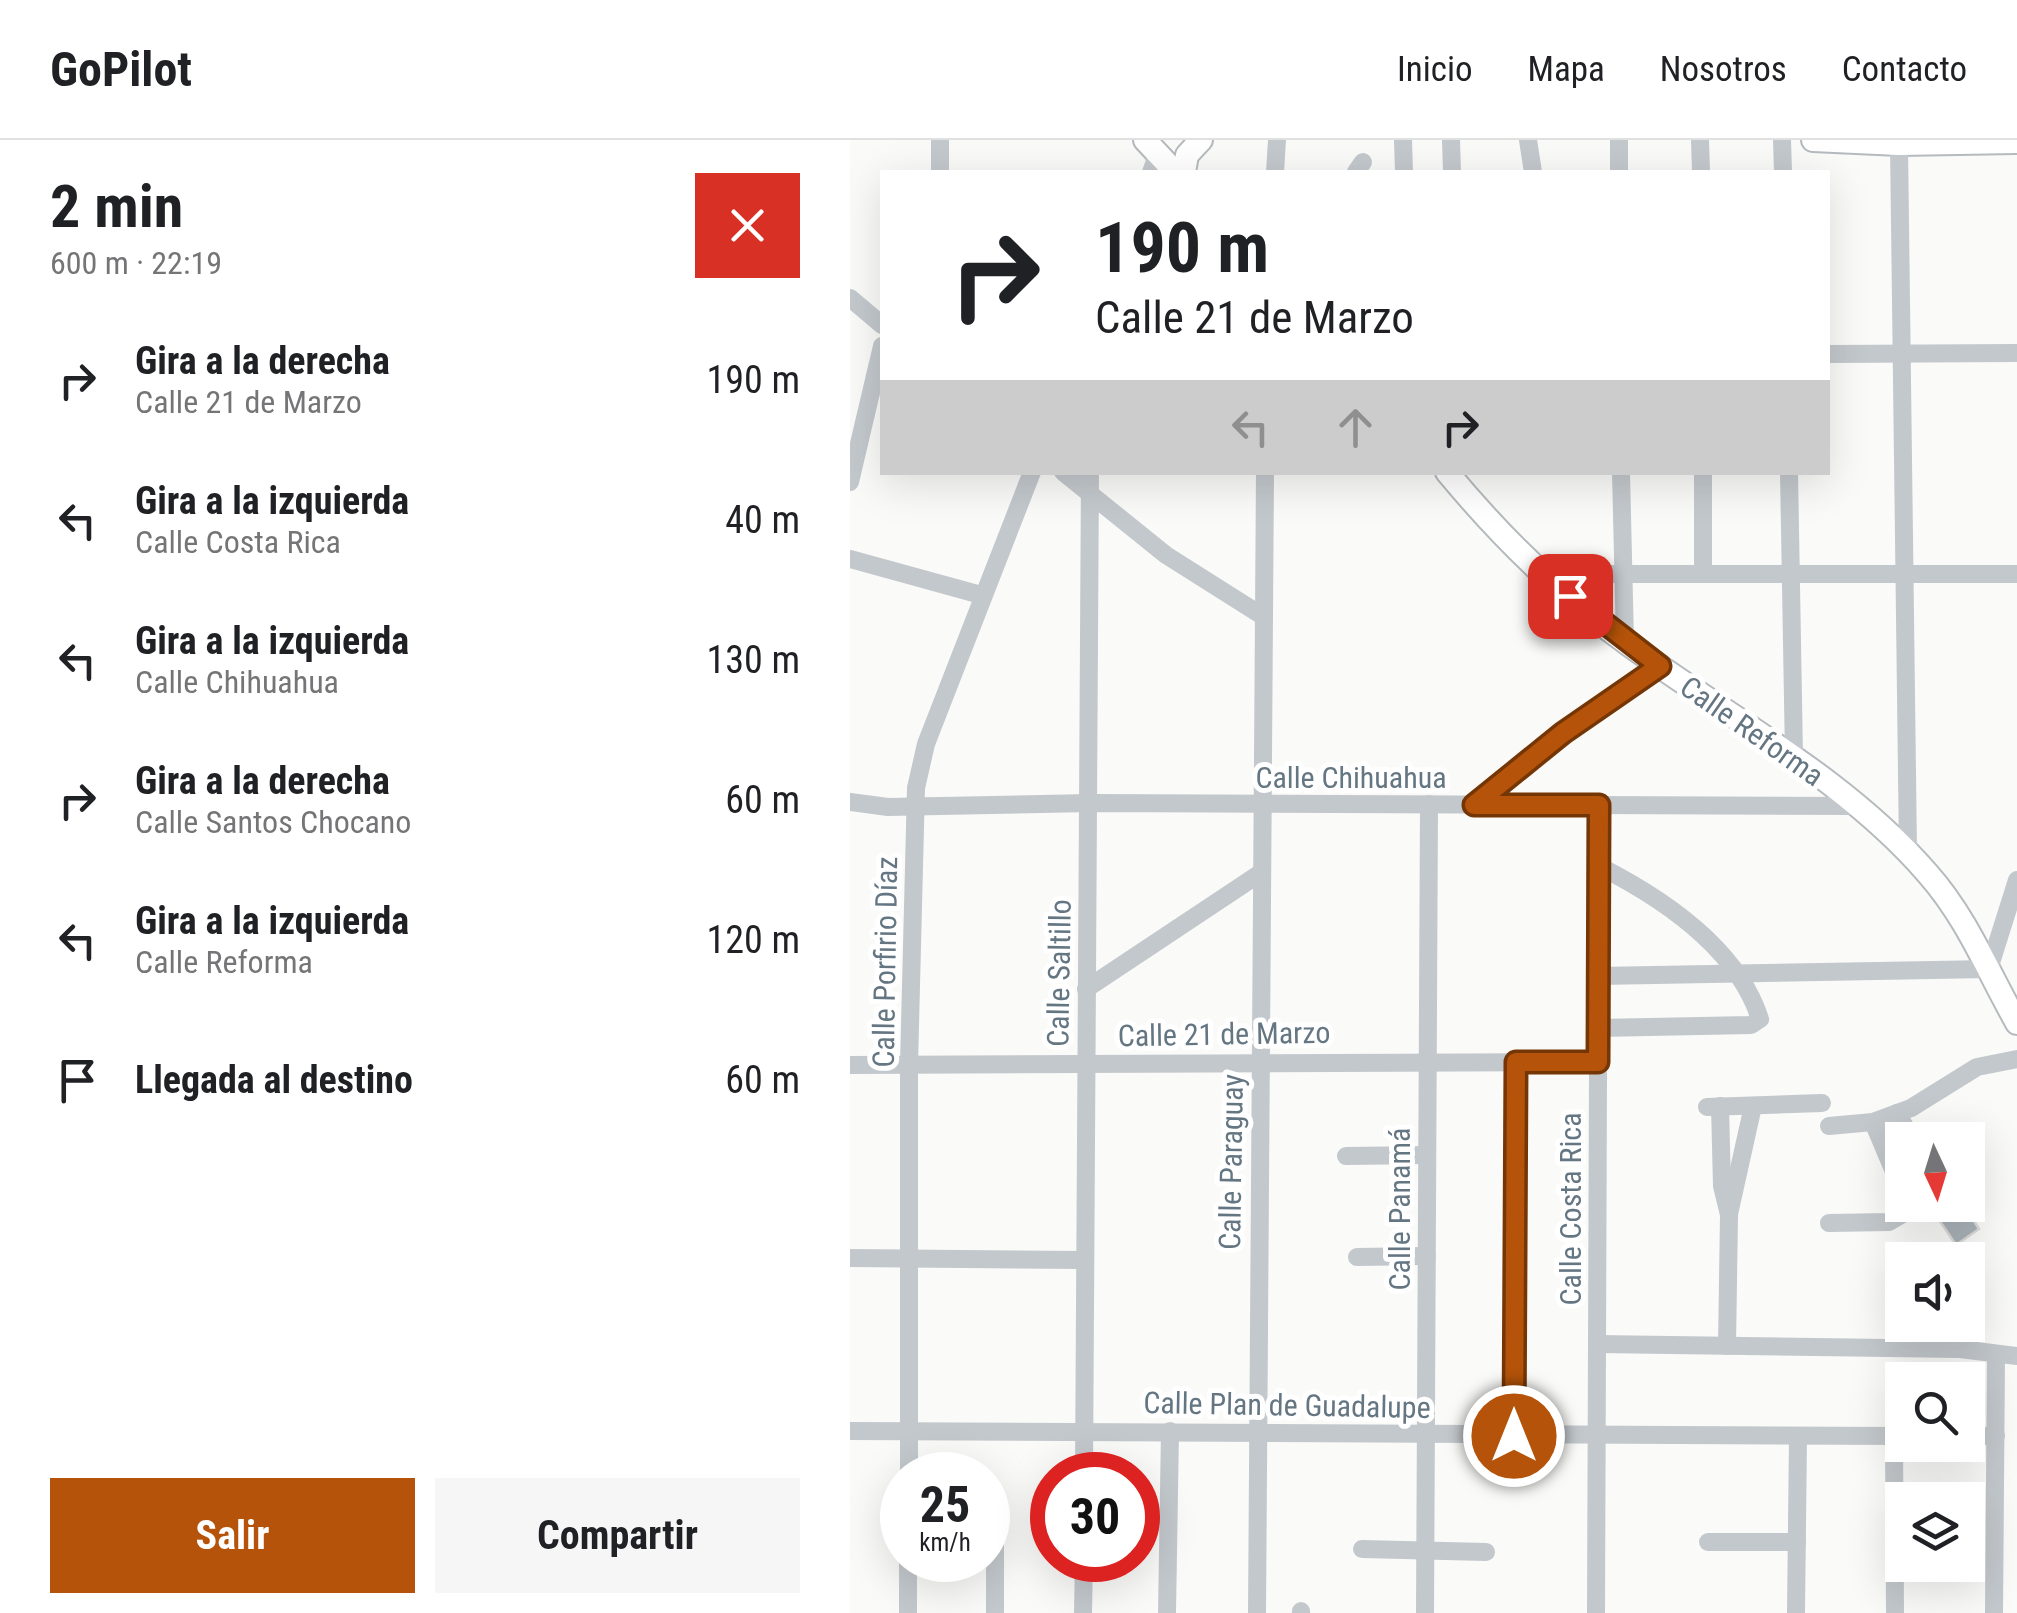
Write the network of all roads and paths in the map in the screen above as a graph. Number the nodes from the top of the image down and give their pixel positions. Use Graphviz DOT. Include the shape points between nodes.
graph roads {
  1 [pos="940,140"];
  2 [pos="1202,140"];
  3 [pos="1278,140"];
  4 [pos="1403,140"];
  5 [pos="1452,140"];
  6 [pos="1528,140"];
  7 [pos="1619,140"];
  8 [pos="1700,140"];
  9 [pos="1782,140"];
  10 [pos="1814,140"];
  11 [pos="2017,142"];
  12 [pos="1899,144"];
  13 [pos="1151,155"];
  14 [pos="940,170"];
  15 [pos="1172,170"];
  16 [pos="1184,170"];
  17 [pos="1275,170"];
  18 [pos="1404,170"];
  19 [pos="1452,170"];
  20 [pos="1533,170"];
  21 [pos="1619,170"];
  22 [pos="1700,170"];
  23 [pos="1783,170"];
  24 [pos="850,298"];
  25 [pos="880,323"];
  26 [pos="2017,353"];
  27 [pos="880,354"];
  28 [pos="1830,354"];
  29 [pos="1903,354"];
  30 [pos="1031,475"];
  31 [pos="1067,475"];
  32 [pos="1090,475"];
  33 [pos="1265,475"];
  34 [pos="1450,475"];
  35 [pos="1621,475"];
  36 [pos="1703,475"];
  37 [pos="1789,475"];
  38 [pos="850,482"];
  39 [pos="1091,495"];
  40 [pos="850,559"];
  41 [pos="1790,573"];
  42 [pos="1543,574"];
  43 [pos="1622,574"];
  44 [pos="1704,574"];
  45 [pos="1904,574"];
  46 [pos="2017,574"];
  47 [pos="981,595"];
  48 [pos="1264,617"];
  49 [pos="1625,642"];
  50 [pos="1660,666"];
  51 [pos="1794,756"];
  52 [pos="850,802"];
  53 [pos="1090,803"];
  54 [pos="916,804"];
  55 [pos="1262,804"];
  56 [pos="1429,804"];
  57 [pos="1474,805"];
  58 [pos="1599,805"];
  59 [pos="1852,806"];
  60 [pos="1908,852"];
  61 [pos="1599,866"];
  62 [pos="1262,872"];
  63 [pos="2017,880"];
  64 [pos="1989,968"];
  65 [pos="1733,972"];
  66 [pos="1598,976"];
  67 [pos="1086,989"];
  68 [pos="2017,1023"];
  69 [pos="1598,1028"];
  70 [pos="1260,1060"];
  71 [pos="2017,1060"];
  72 [pos="1428,1062"];
  73 [pos="1516,1062"];
  74 [pos="1598,1062"];
  75 [pos="1086,1063"];
  76 [pos="850,1065"];
  77 [pos="910,1065"];
  78 [pos="1822,1103"];
  79 [pos="1752,1106"];
  80 [pos="1896,1113"];
  81 [pos="1873,1122"];
  82 [pos="1902,1122"];
  83 [pos="1829,1126"];
  84 [pos="1427,1155"];
  85 [pos="1346,1156"];
  86 [pos="1728,1215"];
  87 [pos="1829,1223"];
  88 [pos="1427,1256"];
  89 [pos="1357,1257"];
  90 [pos="850,1258"];
  91 [pos="909,1260"];
  92 [pos="1084,1260"];
  93 [pos="1597,1344"];
  94 [pos="1727,1346"];
  95 [pos="1996,1356"];
  96 [pos="2017,1356"];
  97 [pos="1084,1430"];
  98 [pos="850,1431"];
  99 [pos="910,1431"];
  100 [pos="1170,1431"];
  101 [pos="1257,1431"];
  102 [pos="1426,1434"];
  103 [pos="1514,1436"];
  104 [pos="1596,1436"];
  105 [pos="1798,1436"];
  106 [pos="1885,1436"];
  107 [pos="1985,1436"];
  108 [pos="1996,1436"];
  109 [pos="910,1452"];
  110 [pos="1084,1452"];
  111 [pos="1898,1462"];
  112 [pos="1708,1542"];
  113 [pos="1797,1542"];
  114 [pos="1362,1549"];
  115 [pos="1426,1551"];
  116 [pos="1486,1552"];
  117 [pos="908,1582"];
  118 [pos="995,1582"];
  119 [pos="1084,1582"];
  120 [pos="908,1613"];
  121 [pos="995,1613"];
  122 [pos="1083,1613"];
  123 [pos="1167,1613"];
  124 [pos="1257,1613"];
  125 [pos="1425,1613"];
  126 [pos="1596,1613"];
  127 [pos="1796,1613"];
  128 [pos="1895,1613"];
  129 [pos="1994,1613"];
  1 -- 14 [label="street"];
  2 -- 16 [label="main road"];
  3 -- 17 [label="street"];
  4 -- 18 [label="street"];
  5 -- 19 [label="street"];
  6 -- 20 [label="street"];
  7 -- 21 [label="street"];
  8 -- 22 [label="street"];
  9 -- 23 [label="street"];
  10 -- 12 [label="main road"];
  11 -- 12 [label="main road"];
  12 -- 29 [label="street"];
  13 -- 15 [label="main road"];
  24 -- 25 [label="street"];
  26 -- 29 [label="street"];
  27 -- 38 [label="street"];
  28 -- 29 [label="street"];
  29 -- 45 [label="street"];
  30 -- 47 [label="street, Calle Porfirio Díaz"];
  31 -- 39 [label="street"];
  32 -- 39 [label="street, Calle Saltillo"];
  33 -- 48 [label="street, Calle Paraguay"];
  34 -- 42 [label="main road, Calle Reforma"];
  35 -- 43 [label="street"];
  36 -- 44 [label="street"];
  37 -- 41 [label="street"];
  39 -- 48 [label="street" via="1166,555"];
  39 -- 53 [label="street, Calle Saltillo"];
  40 -- 47 [label="street"];
  41 -- 44 [label="street"];
  41 -- 45 [label="street"];
  41 -- 51 [label="street"];
  42 -- 43 [label="street"];
  42 -- 49 [label="main road, Calle Reforma"];
  43 -- 44 [label="street"];
  43 -- 49 [label="street"];
  45 -- 46 [label="street"];
  45 -- 60 [label="street"];
  47 -- 54 [label="street, Calle Porfirio Díaz" via="921,760"];
  48 -- 55 [label="street, Calle Paraguay"];
  49 -- 50 [label="main road, Calle Reforma"];
  50 -- 51 [label="main road, Calle Reforma"];
  50 -- 57 [label="street"];
  51 -- 59 [label="main road, Calle Reforma"];
  52 -- 54 [label="street, Calle Chihuahua"];
  53 -- 54 [label="street, Calle Chihuahua"];
  53 -- 55 [label="street, Calle Chihuahua"];
  53 -- 67 [label="street, Calle Saltillo"];
  54 -- 77 [label="street, Calle Porfirio Díaz"];
  55 -- 56 [label="street, Calle Chihuahua"];
  55 -- 62 [label="street, Calle Paraguay"];
  56 -- 57 [label="street, Calle Chihuahua"];
  56 -- 72 [label="street, Calle Panamá"];
  57 -- 58 [label="street, Calle Chihuahua"];
  58 -- 59 [label="street, Calle Chihuahua"];
  58 -- 61 [label="street, Calle Costa Rica"];
  59 -- 60 [label="main road, Calle Reforma"];
  60 -- 64 [label="main road, Calle Reforma" via="1962,918"];
  61 -- 65 [label="street" via="1679,915"];
  61 -- 66 [label="street, Calle Costa Rica"];
  62 -- 67 [label="street"];
  62 -- 70 [label="street, Calle Paraguay"];
  63 -- 64 [label="street"];
  64 -- 65 [label="street"];
  64 -- 68 [label="main road, Calle Reforma"];
  65 -- 66 [label="street"];
  65 -- 69 [label="street" via="1759,1014 1755,1024"];
  66 -- 69 [label="street, Calle Costa Rica"];
  67 -- 75 [label="street, Calle Saltillo"];
  69 -- 74 [label="street, Calle Costa Rica"];
  70 -- 72 [label="street, Calle 21 de Marzo"];
  70 -- 75 [label="street, Calle 21 de Marzo"];
  70 -- 101 [label="street, Calle Paraguay"];
  71 -- 80 [label="street" via="1977,1067"];
  72 -- 73 [label="street, Calle 21 de Marzo"];
  72 -- 84 [label="street, Calle Panamá"];
  73 -- 74 [label="street, Calle 21 de Marzo"];
  73 -- 103 [label="street"];
  74 -- 93 [label="street, Calle Costa Rica"];
  75 -- 77 [label="street, Calle 21 de Marzo"];
  75 -- 92 [label="street, Calle Saltillo"];
  76 -- 77 [label="street, Calle 21 de Marzo"];
  77 -- 91 [label="street, Calle Porfirio Díaz"];
  78 -- 79 [label="street"];
  79 -- 86 [label="street"];
  79 -- 86 [label="street" via="1713,1106"];
  80 -- 81 [label="street"];
  80 -- 82 [label="street"];
  81 -- 83 [label="street"];
  81 -- 87 [label="street" via="1895,1174 1902,1215 1888,1222"];
  84 -- 85 [label="street"];
  84 -- 88 [label="street, Calle Panamá"];
  86 -- 94 [label="street"];
  88 -- 89 [label="street"];
  88 -- 102 [label="street, Calle Panamá"];
  90 -- 91 [label="street"];
  91 -- 92 [label="street"];
  91 -- 99 [label="street, Calle Porfirio Díaz"];
  92 -- 97 [label="street, Calle Saltillo"];
  93 -- 94 [label="street"];
  93 -- 104 [label="street, Calle Costa Rica"];
  94 -- 95 [label="street" via="1960,1349"];
  95 -- 96 [label="street"];
  95 -- 108 [label="street"];
  97 -- 99 [label="street, Calle Plan de Guadalupe"];
  97 -- 100 [label="street, Calle Plan de Guadalupe"];
  97 -- 110 [label="street, Calle Saltillo"];
  98 -- 99 [label="street, Calle Plan de Guadalupe"];
  99 -- 109 [label="street, Calle Porfirio Díaz"];
  100 -- 101 [label="street, Calle Plan de Guadalupe"];
  100 -- 123 [label="street"];
  101 -- 102 [label="street, Calle Plan de Guadalupe"];
  101 -- 124 [label="street, Calle Paraguay"];
  102 -- 103 [label="street, Calle Plan de Guadalupe"];
  102 -- 115 [label="street, Calle Panamá"];
  103 -- 104 [label="street, Calle Plan de Guadalupe"];
  104 -- 105 [label="street, Calle Plan de Guadalupe"];
  104 -- 126 [label="street, Calle Costa Rica"];
  105 -- 106 [label="street, Calle Plan de Guadalupe"];
  105 -- 113 [label="street"];
  107 -- 108 [label="street"];
  108 -- 129 [label="street"];
  111 -- 128 [label="street"];
  112 -- 113 [label="street"];
  113 -- 127 [label="street"];
  114 -- 115 [label="street"];
  115 -- 116 [label="street"];
  115 -- 125 [label="street, Calle Panamá"];
  117 -- 120 [label="street"];
  118 -- 121 [label="street"];
  119 -- 122 [label="street"];
}
